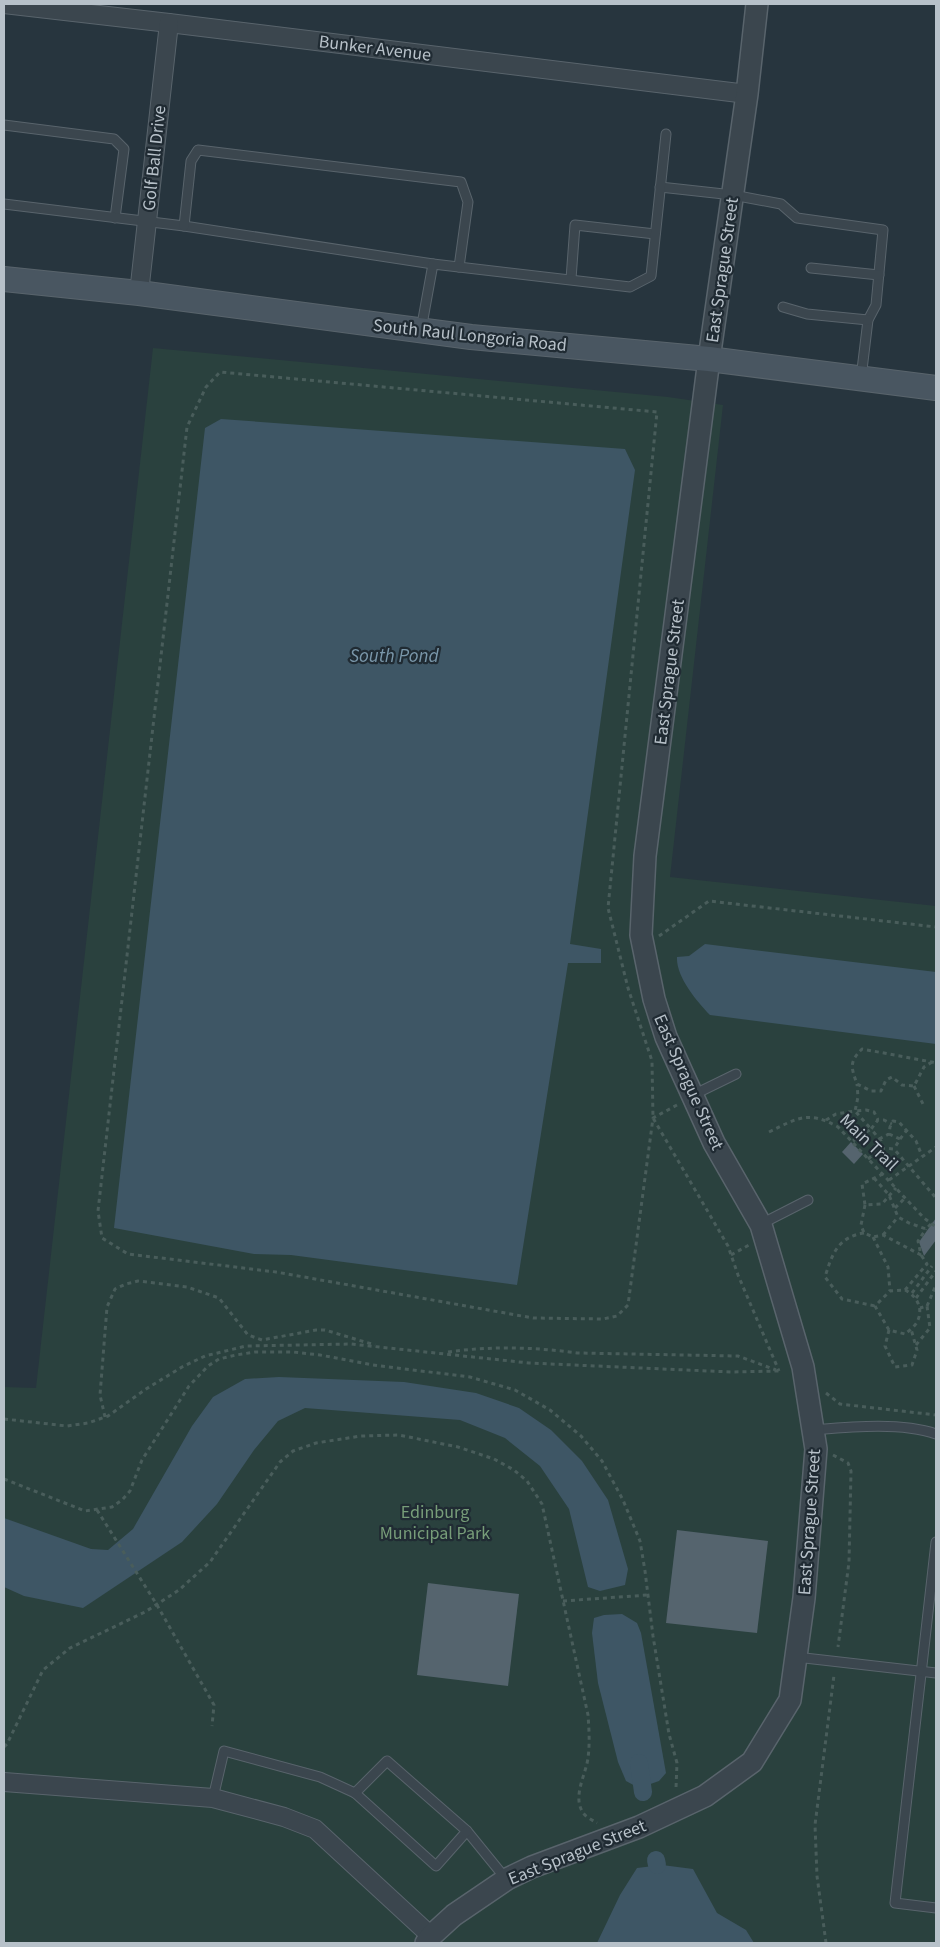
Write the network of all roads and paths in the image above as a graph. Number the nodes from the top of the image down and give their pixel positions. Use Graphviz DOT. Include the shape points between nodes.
graph roads {
  1 [pos="4,4"];
  2 [pos="757,4"];
  3 [pos="170,22"];
  4 [pos="747,94"];
  5 [pos="4,125"];
  6 [pos="666,134"];
  7 [pos="660,187"];
  8 [pos="732,194"];
  9 [pos="4,204"];
  10 [pos="115,218"];
  11 [pos="147,222"];
  12 [pos="184,226"];
  13 [pos="656,234"];
  14 [pos="433,264"];
  15 [pos="459,267"];
  16 [pos="811,268"];
  17 [pos="879,275"];
  18 [pos="4,279"];
  19 [pos="571,279"];
  20 [pos="139,294"];
  21 [pos="783,307"];
  22 [pos="868,320"];
  23 [pos="420,330"];
  24 [pos="709,359"];
  25 [pos="860,378"];
  26 [pos="936,388"];
  27 [pos="936,928"];
  28 [pos="657,937"];
  29 [pos="934,1063"];
  30 [pos="736,1074"];
  31 [pos="857,1084"];
  32 [pos="914,1086"];
  33 [pos="686,1100"];
  34 [pos="924,1106"];
  35 [pos="855,1111"];
  36 [pos="654,1118"];
  37 [pos="826,1120"];
  38 [pos="878,1120"];
  39 [pos="892,1124"];
  40 [pos="871,1129"];
  41 [pos="908,1130"];
  42 [pos="769,1132"];
  43 [pos="889,1134"];
  44 [pos="900,1138"];
  45 [pos="879,1139"];
  46 [pos="853,1141"];
  47 [pos="936,1147"];
  48 [pos="881,1148"];
  49 [pos="894,1149"];
  50 [pos="922,1156"];
  51 [pos="868,1158"];
  52 [pos="910,1165"];
  53 [pos="883,1174"];
  54 [pos="874,1178"];
  55 [pos="889,1180"];
  56 [pos="896,1188"];
  57 [pos="889,1195"];
  58 [pos="905,1198"];
  59 [pos="936,1198"];
  60 [pos="808,1200"];
  61 [pos="865,1205"];
  62 [pos="895,1208"];
  63 [pos="898,1217"];
  64 [pos="761,1224"];
  65 [pos="931,1224"];
  66 [pos="936,1226"];
  67 [pos="926,1229"];
  68 [pos="864,1233"];
  69 [pos="883,1235"];
  70 [pos="872,1237"];
  71 [pos="750,1244"];
  72 [pos="921,1255"];
  73 [pos="732,1256"];
  74 [pos="927,1264"];
  75 [pos="935,1269"];
  76 [pos="936,1286"];
  77 [pos="905,1290"];
  78 [pos="890,1291"];
  79 [pos="912,1293"];
  80 [pos="916,1298"];
  81 [pos="875,1306"];
  82 [pos="927,1306"];
  83 [pos="920,1308"];
  84 [pos="911,1329"];
  85 [pos="889,1330"];
  86 [pos="916,1346"];
  87 [pos="383,1347"];
  88 [pos="443,1352"];
  89 [pos="779,1371"];
  90 [pos="821,1391"];
  91 [pos="936,1415"];
  92 [pos="106,1417"];
  93 [pos="4,1419"];
  94 [pos="813,1430"];
  95 [pos="936,1434"];
  96 [pos="833,1455"];
  97 [pos="4,1479"];
  98 [pos="97,1510"];
  99 [pos="936,1542"];
  100 [pos="648,1596"];
  101 [pos="563,1601"];
  102 [pos="157,1605"];
  103 [pos="838,1647"];
  104 [pos="796,1657"];
  105 [pos="922,1671"];
  106 [pos="936,1673"];
  107 [pos="834,1675"];
  108 [pos="212,1726"];
  109 [pos="4,1747"];
  110 [pos="4,1782"];
  111 [pos="676,1788"];
  112 [pos="355,1793"];
  113 [pos="213,1798"];
  114 [pos="597,1823"];
  115 [pos="466,1831"];
  116 [pos="507,1879"];
  117 [pos="936,1908"];
  118 [pos="429,1940"];
  119 [pos="826,1943"];
  1 -- 3 [label="street, Bunker Avenue"];
  2 -- 4 [label="street, East Sprague Street"];
  3 -- 4 [label="street, Bunker Avenue"];
  3 -- 11 [label="street, Golf Ball Drive"];
  4 -- 8 [label="street, East Sprague Street"];
  5 -- 10 [label="lane" via="114,139 124,149"];
  6 -- 7 [label="lane"];
  7 -- 8 [label="lane"];
  7 -- 13 [label="lane"];
  8 -- 17 [label="lane" via="781,204 798,218 883,230"];
  8 -- 24 [label="street, East Sprague Street"];
  9 -- 10 [label="lane"];
  10 -- 11 [label="lane"];
  11 -- 12 [label="lane"];
  11 -- 20 [label="street, Golf Ball Drive"];
  12 -- 14 [label="lane"];
  12 -- 15 [label="lane" via="191,161 198,150 461,182 468,202"];
  13 -- 19 [label="lane" via="651,276 630,286"];
  13 -- 19 [label="lane" via="575,225"];
  14 -- 15 [label="lane"];
  14 -- 23 [label="lane"];
  15 -- 19 [label="lane"];
  16 -- 17 [label="lane"];
  17 -- 22 [label="lane" via="876,305"];
  18 -- 20 [label="main road, South Raul Longoria Road"];
  20 -- 23 [label="main road, South Raul Longoria Road"];
  21 -- 22 [label="lane" via="807,314"];
  22 -- 25 [label="lane"];
  23 -- 24 [label="main road, South Raul Longoria Road"];
  24 -- 25 [label="main road, South Raul Longoria Road"];
  24 -- 33 [label="street, East Sprague Street" via="645,856 641,935 654,999"];
  25 -- 26 [label="main road, South Raul Longoria Road"];
  27 -- 28 [label="path" via="709,901"];
  29 -- 31 [label="path" via="862,1049 851,1067"];
  29 -- 32 [label="path" via="924,1068"];
  30 -- 33 [label="lane"];
  31 -- 32 [label="path" via="871,1092 881,1091 886,1080 892,1077 902,1085"];
  31 -- 35 [label="path"];
  32 -- 34 [label="path"];
  33 -- 36 [label="path"];
  33 -- 64 [label="street, East Sprague Street"];
  35 -- 37 [label="path" via="836,1114"];
  35 -- 38 [label="path" via="874,1112"];
  35 -- 40 [label="path"];
  36 -- 36 [label="path" via="628,1305 617,1316 602,1320 533,1318 276,1272 128,1254 102,1238 98,1211 187,427 206,388 220,372 657,412 608,908 628,988 652,1061"];
  36 -- 73 [label="path"];
  37 -- 42 [label="path, Main Trail" via="801,1118"];
  37 -- 46 [label="path, Main Trail"];
  38 -- 39 [label="path"];
  38 -- 40 [label="path"];
  39 -- 41 [label="path" via="893,1121 899,1122"];
  39 -- 43 [label="path"];
  40 -- 45 [label="path"];
  40 -- 46 [label="path"];
  41 -- 44 [label="path"];
  41 -- 50 [label="path"];
  43 -- 44 [label="path"];
  43 -- 45 [label="path"];
  44 -- 49 [label="path"];
  45 -- 48 [label="path"];
  46 -- 51 [label="path, Main Trail"];
  47 -- 50 [label="path"];
  48 -- 49 [label="path"];
  48 -- 51 [label="path"];
  49 -- 52 [label="path"];
  50 -- 52 [label="path"];
  51 -- 53 [label="path, Main Trail"];
  52 -- 55 [label="path"];
  52 -- 59 [label="path"];
  53 -- 54 [label="path"];
  53 -- 55 [label="path, Main Trail"];
  54 -- 57 [label="path"];
  54 -- 61 [label="path" via="862,1184"];
  55 -- 56 [label="path, Main Trail"];
  56 -- 57 [label="path"];
  56 -- 58 [label="path, Main Trail"];
  57 -- 61 [label="path" via="882,1204"];
  57 -- 62 [label="path"];
  58 -- 62 [label="path"];
  58 -- 65 [label="path, Main Trail"];
  60 -- 64 [label="lane"];
  61 -- 68 [label="path" via="861,1224"];
  62 -- 63 [label="path"];
  63 -- 67 [label="path"];
  63 -- 69 [label="path"];
  64 -- 94 [label="street, East Sprague Street" via="803,1368"];
  65 -- 66 [label="path, Main Trail"];
  65 -- 67 [label="path"];
  67 -- 72 [label="path" via="918,1241"];
  68 -- 70 [label="path"];
  68 -- 81 [label="path" via="850,1235 832,1255 825,1277 842,1299"];
  69 -- 70 [label="path"];
  69 -- 72 [label="path"];
  70 -- 78 [label="path" via="888,1267"];
  71 -- 73 [label="path"];
  72 -- 74 [label="path"];
  73 -- 89 [label="path"];
  74 -- 75 [label="path"];
  74 -- 77 [label="path"];
  75 -- 79 [label="path"];
  75 -- 80 [label="path"];
  76 -- 82 [label="path"];
  77 -- 78 [label="path"];
  77 -- 79 [label="path"];
  78 -- 81 [label="path"];
  79 -- 80 [label="path"];
  80 -- 83 [label="path"];
  81 -- 85 [label="path"];
  82 -- 83 [label="path"];
  82 -- 86 [label="path" via="930,1328"];
  83 -- 84 [label="path" via="918,1322"];
  84 -- 85 [label="path" via="905,1334"];
  84 -- 86 [label="path"];
  85 -- 86 [label="path" via="885,1346 895,1367 912,1365"];
  87 -- 88 [label="path"];
  87 -- 92 [label="path" via="352,1344 255,1346 205,1356 146,1389"];
  87 -- 92 [label="path" via="325,1330 262,1340 248,1335 219,1298 187,1287 138,1281 115,1289 107,1307 100,1394"];
  88 -- 89 [label="path" via="529,1363 731,1372"];
  88 -- 89 [label="path" via="482,1347 578,1354 738,1356"];
  90 -- 91 [label="path" via="840,1404"];
  92 -- 93 [label="path" via="67,1426"];
  94 -- 95 [label="lane" via="894,1428"];
  94 -- 104 [label="street, East Sprague Street" via="815,1469"];
  96 -- 103 [label="path" via="848,1463 851,1471 848,1562"];
  97 -- 98 [label="path" via="85,1511"];
  98 -- 100 [label="path" via="112,1507 130,1491 142,1460 189,1386 208,1366 219,1360 255,1352 293,1352 470,1377 515,1390 550,1410 582,1436 602,1461 623,1500 640,1542"];
  98 -- 102 [label="path"];
  99 -- 105 [label="lane"];
  100 -- 101 [label="path"];
  100 -- 111 [label="path" via="669,1734 677,1763"];
  101 -- 102 [label="path" via="542,1504 527,1481 494,1459 458,1447 399,1435 361,1436 293,1451 280,1462 210,1562 180,1590"];
  101 -- 114 [label="path" via="590,1734 580,1804 582,1812"];
  102 -- 108 [label="path" via="214,1705"];
  102 -- 109 [label="path" via="70,1648 43,1670"];
  104 -- 105 [label="lane"];
  104 -- 116 [label="street, East Sprague Street" via="790,1700 752,1762 705,1796 639,1827"];
  105 -- 106 [label="lane"];
  105 -- 117 [label="lane" via="895,1903"];
  107 -- 119 [label="path" via="815,1825 817,1876"];
  110 -- 113 [label="street"];
  112 -- 113 [label="lane" via="320,1778 224,1751"];
  112 -- 115 [label="lane" via="387,1761"];
  112 -- 115 [label="lane" via="436,1866"];
  113 -- 118 [label="street" via="265,1811 315,1829"];
  115 -- 116 [label="lane"];
  116 -- 118 [label="street, East Sprague Street" via="454,1915"];
}
